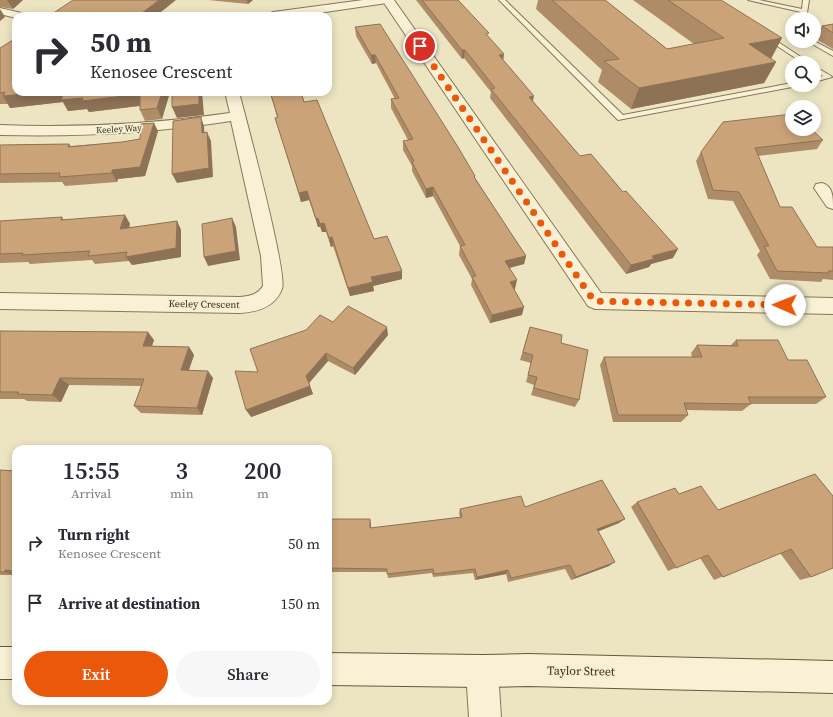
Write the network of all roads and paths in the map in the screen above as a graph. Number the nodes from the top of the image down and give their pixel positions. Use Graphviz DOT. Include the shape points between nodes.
graph roads {
  1 [pos="387,0"];
  2 [pos="502,0"];
  3 [pos="751,0"];
  4 [pos="806,0"];
  5 [pos="0,11"];
  6 [pos="804,11"];
  7 [pos="302,12"];
  8 [pos="12,14"];
  9 [pos="762,34"];
  10 [pos="821,47"];
  11 [pos="833,54"];
  12 [pos="796,56"];
  13 [pos="821,72"];
  14 [pos="831,77"];
  15 [pos="821,79"];
  16 [pos="785,86"];
  17 [pos="233,96"];
  18 [pos="237,116"];
  19 [pos="0,130"];
  20 [pos="822,188"];
  21 [pos="833,203"];
  22 [pos="0,301"];
  23 [pos="833,306"];
  24 [pos="0,663"];
  25 [pos="12,663"];
  26 [pos="332,669"];
  27 [pos="482,671"];
  28 [pos="833,676"];
  29 [pos="485,717"];
  1 -- 7 [label="street"];
  1 -- 23 [label="street" via="594,301"];
  2 -- 16 [label="lane" via="621,118"];
  3 -- 6 [label="lane"];
  4 -- 6 [label="lane"];
  5 -- 8 [label="street"];
  9 -- 12 [label="lane"];
  10 -- 11 [label="lane"];
  13 -- 14 [label="lane"];
  14 -- 15 [label="lane"];
  17 -- 18 [label="street, Keeley Crescent"];
  18 -- 19 [label="street, Keeley Way" via="156,127"];
  18 -- 22 [label="street, Keeley Crescent" via="270,256 273,287 266,297 254,304 240,305"];
  20 -- 21 [label="street"];
  24 -- 25 [label="street"];
  26 -- 27 [label="street, Taylor Street"];
  27 -- 28 [label="street, Taylor Street"];
  27 -- 29 [label="street"];
}
